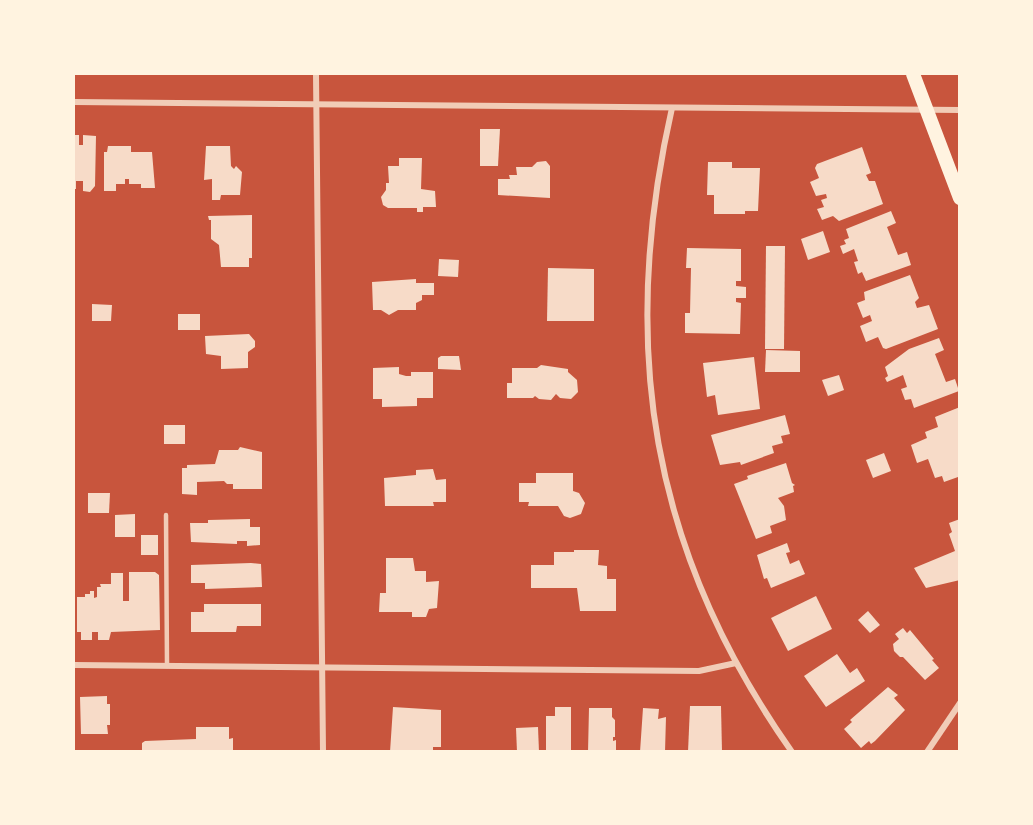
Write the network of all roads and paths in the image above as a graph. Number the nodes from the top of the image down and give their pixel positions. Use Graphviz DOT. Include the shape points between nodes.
graph roads {
  1 [pos="316,74"];
  2 [pos="913,74"];
  3 [pos="74,102"];
  4 [pos="316,104"];
  5 [pos="672,108"];
  6 [pos="927,110"];
  7 [pos="960,110"];
  8 [pos="960,198"];
  9 [pos="166,514"];
  10 [pos="736,663"];
  11 [pos="74,665"];
  12 [pos="167,666"];
  13 [pos="322,667"];
  14 [pos="960,703"];
  15 [pos="323,752"];
  16 [pos="792,752"];
  17 [pos="927,752"];
  1 -- 4 [label="street"];
  2 -- 6 [label="main road"];
  3 -- 4 [label="street"];
  4 -- 5 [label="street"];
  4 -- 13 [label="street"];
  5 -- 6 [label="street"];
  5 -- 10 [label="street" via="658,173 647,268 647,357 652,406 660,456 685,545"];
  6 -- 7 [label="street"];
  6 -- 8 [label="main road"];
  9 -- 12 [label="lane"];
  10 -- 13 [label="street" via="699,671"];
  10 -- 16 [label="street"];
  11 -- 12 [label="street"];
  12 -- 13 [label="street"];
  13 -- 15 [label="street"];
  14 -- 17 [label="street"];
}
